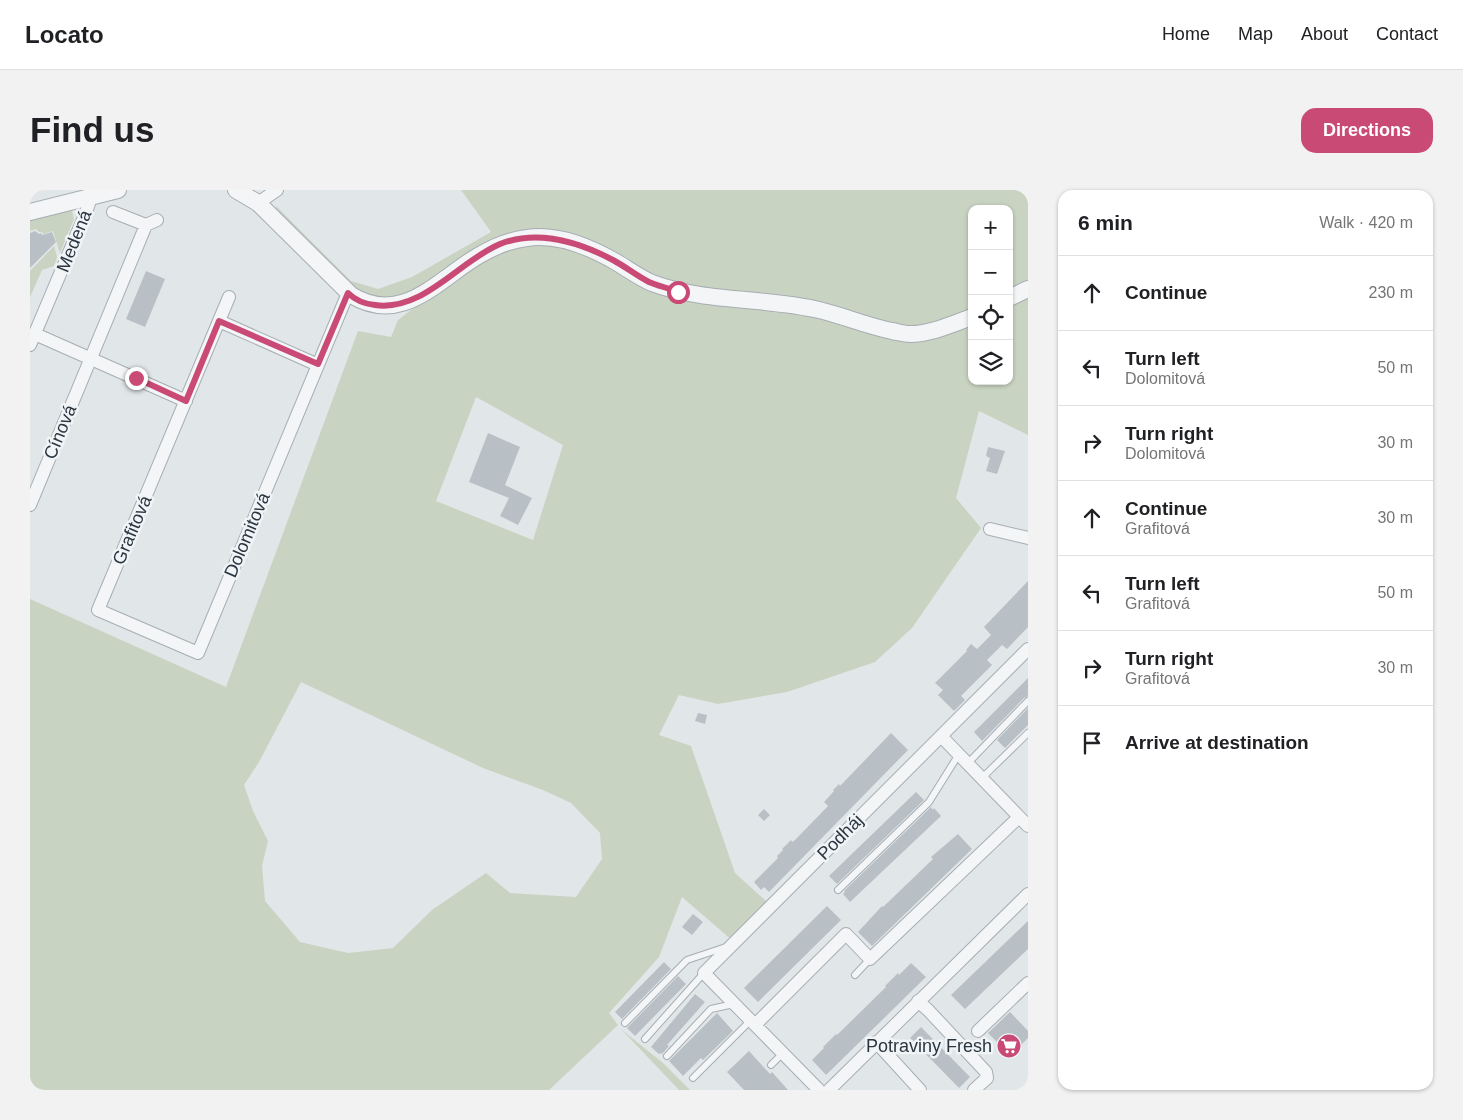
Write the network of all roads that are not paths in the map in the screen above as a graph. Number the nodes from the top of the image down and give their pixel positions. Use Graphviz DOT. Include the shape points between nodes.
graph roads {
  1 [pos="118,190"];
  2 [pos="236,190"];
  3 [pos="276,190"];
  4 [pos="92,195"];
  5 [pos="258,203"];
  6 [pos="30,212"];
  7 [pos="113,212"];
  8 [pos="1028,289"];
  9 [pos="348,293"];
  10 [pos="229,296"];
  11 [pos="1013,296"];
  12 [pos="968,318"];
  13 [pos="219,321"];
  14 [pos="32,337"];
  15 [pos="91,359"];
  16 [pos="318,364"];
  17 [pos="186,401"];
  18 [pos="30,505"];
  19 [pos="990,529"];
  20 [pos="1028,538"];
  21 [pos="147,631"];
  22 [pos="1028,649"];
  23 [pos="1028,701"];
  24 [pos="1028,733"];
  25 [pos="941,736"];
  26 [pos="963,758"];
  27 [pos="982,778"];
  28 [pos="1024,821"];
  29 [pos="838,890"];
  30 [pos="1028,894"];
  31 [pos="732,945"];
  32 [pos="870,960"];
  33 [pos="704,973"];
  34 [pos="855,975"];
  35 [pos="1028,983"];
  36 [pos="918,1002"];
  37 [pos="735,1004"];
  38 [pos="625,1023"];
  39 [pos="753,1023"];
  40 [pos="978,1031"];
  41 [pos="645,1039"];
  42 [pos="876,1042"];
  43 [pos="783,1053"];
  44 [pos="667,1056"];
  45 [pos="771,1065"];
  46 [pos="694,1078"];
  47 [pos="819,1090"];
  48 [pos="828,1090"];
  49 [pos="920,1090"];
  50 [pos="974,1090"];
  1 -- 4 [label="street"];
  2 -- 5 [label="street"];
  3 -- 5 [label="street"];
  4 -- 6 [label="street, Medená"];
  4 -- 14 [label="street, Medená"];
  5 -- 9 [label="street"];
  7 -- 15 [label="street, Cínová" via="151,223"];
  8 -- 11 [label="street"];
  9 -- 12 [label="street" via="369,304 398,304 419,297 500,244 528,238 554,238 583,246 650,282 678,292 819,310 875,328 910,334 931,331"];
  9 -- 16 [label="street, Dolomitová"];
  10 -- 13 [label="street, Grafitová"];
  13 -- 16 [label="street"];
  13 -- 17 [label="street, Grafitová"];
  14 -- 15 [label="street"];
  15 -- 17 [label="street"];
  15 -- 18 [label="street, Cínová"];
  16 -- 21 [label="street, Dolomitová" via="198,653"];
  17 -- 21 [label="street, Grafitová" via="98,610"];
  19 -- 20 [label="street"];
  22 -- 25 [label="street, Podháj"];
  23 -- 26 [label="lane"];
  24 -- 27 [label="lane"];
  25 -- 26 [label="street"];
  25 -- 31 [label="street, Podháj"];
  26 -- 27 [label="street"];
  26 -- 29 [label="lane" via="929,802"];
  27 -- 28 [label="street"];
  28 -- 32 [label="street"];
  30 -- 36 [label="street"];
  31 -- 33 [label="street, Podháj"];
  31 -- 38 [label="lane" via="687,960"];
  32 -- 34 [label="lane"];
  32 -- 39 [label="street" via="846,934"];
  33 -- 37 [label="street"];
  33 -- 41 [label="lane"];
  35 -- 40 [label="street"];
  36 -- 42 [label="street"];
  36 -- 50 [label="street" via="986,1072 986,1078"];
  37 -- 39 [label="street"];
  37 -- 44 [label="lane" via="711,1009"];
  39 -- 43 [label="street"];
  39 -- 46 [label="lane"];
  42 -- 48 [label="street"];
  42 -- 49 [label="street"];
  43 -- 45 [label="lane"];
  43 -- 47 [label="street"];
}
